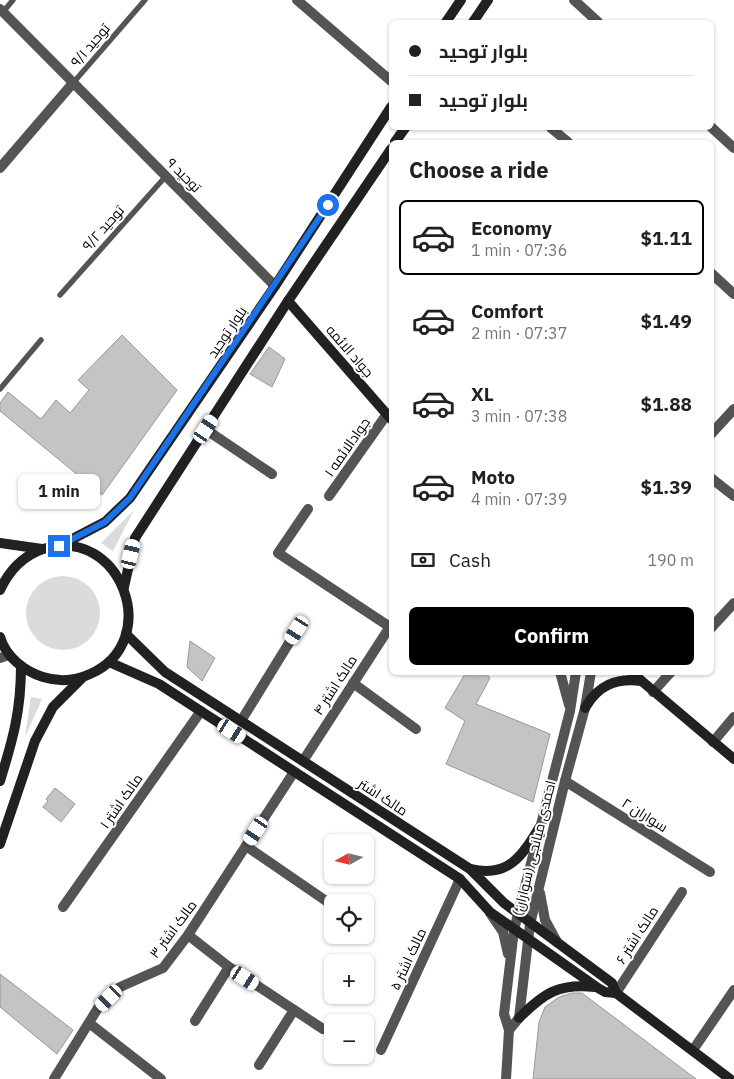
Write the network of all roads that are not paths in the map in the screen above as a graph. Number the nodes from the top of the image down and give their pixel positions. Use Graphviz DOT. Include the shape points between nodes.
graph roads {
  1 [pos="13,0"];
  2 [pos="145,0"];
  3 [pos="297,0"];
  4 [pos="461,0"];
  5 [pos="488,0"];
  6 [pos="574,0"];
  7 [pos="2,10"];
  8 [pos="447,20"];
  9 [pos="474,20"];
  10 [pos="596,20"];
  11 [pos="389,80"];
  12 [pos="73,83"];
  13 [pos="389,110"];
  14 [pos="553,130"];
  15 [pos="714,130"];
  16 [pos="566,140"];
  17 [pos="734,148"];
  18 [pos="389,155"];
  19 [pos="0,168"];
  20 [pos="166,176"];
  21 [pos="714,276"];
  22 [pos="275,286"];
  23 [pos="734,294"];
  24 [pos="60,295"];
  25 [pos="288,301"];
  26 [pos="41,340"];
  27 [pos="0,390"];
  28 [pos="734,409"];
  29 [pos="389,417"];
  30 [pos="206,429"];
  31 [pos="714,431"];
  32 [pos="272,474"];
  33 [pos="714,480"];
  34 [pos="329,496"];
  35 [pos="734,496"];
  36 [pos="308,508"];
  37 [pos="0,543"];
  38 [pos="59,546"];
  39 [pos="43,549"];
  40 [pos="124,586"];
  41 [pos="0,590"];
  42 [pos="734,603"];
  43 [pos="389,625"];
  44 [pos="714,625"];
  45 [pos="389,628"];
  46 [pos="297,630"];
  47 [pos="126,634"];
  48 [pos="0,637"];
  49 [pos="5,656"];
  50 [pos="110,662"];
  51 [pos="20,666"];
  52 [pos="561,675"];
  53 [pos="576,675"];
  54 [pos="590,675"];
  55 [pos="635,675"];
  56 [pos="668,675"];
  57 [pos="82,678"];
  58 [pos="641,681"];
  59 [pos="353,683"];
  60 [pos="654,692"];
  61 [pos="585,708"];
  62 [pos="201,711"];
  63 [pos="570,711"];
  64 [pos="734,717"];
  65 [pos="241,721"];
  66 [pos="416,729"];
  67 [pos="713,742"];
  68 [pos="734,759"];
  69 [pos="303,761"];
  70 [pos="294,772"];
  71 [pos="0,781"];
  72 [pos="565,781"];
  73 [pos="540,828"];
  74 [pos="0,844"];
  75 [pos="246,846"];
  76 [pos="470,869"];
  77 [pos="710,872"];
  78 [pos="460,879"];
  79 [pos="539,888"];
  80 [pos="682,892"];
  81 [pos="324,900"];
  82 [pos="63,907"];
  83 [pos="490,912"];
  84 [pos="518,915"];
  85 [pos="530,924"];
  86 [pos="514,930"];
  87 [pos="188,935"];
  88 [pos="528,939"];
  89 [pos="559,945"];
  90 [pos="510,965"];
  91 [pos="229,968"];
  92 [pos="598,988"];
  93 [pos="734,990"];
  94 [pos="616,993"];
  95 [pos="294,1010"];
  96 [pos="519,1018"];
  97 [pos="194,1020"];
  98 [pos="89,1023"];
  99 [pos="323,1029"];
  100 [pos="509,1030"];
  101 [pos="381,1050"];
  102 [pos="693,1050"];
  103 [pos="259,1065"];
  104 [pos="54,1079"];
  105 [pos="161,1079"];
  106 [pos="506,1079"];
  107 [pos="730,1079"];
  1 -- 7 [label="lane"];
  2 -- 12 [label="lane, توحید ۹/۱"];
  3 -- 11 [label="street"];
  4 -- 8 [label="main road"];
  5 -- 9 [label="main road"];
  6 -- 10 [label="street"];
  7 -- 12 [label="street, توحید ۹"];
  12 -- 19 [label="street"];
  12 -- 20 [label="street, توحید ۹"];
  13 -- 22 [label="main road, بلوار توحید"];
  14 -- 16 [label="street"];
  15 -- 17 [label="street"];
  18 -- 25 [label="main road"];
  20 -- 22 [label="street, توحید ۹"];
  20 -- 24 [label="lane, توحید ۹/۲"];
  21 -- 23 [label="street"];
  22 -- 38 [label="main road, بلوار توحید" via="130,498 105,522"];
  25 -- 29 [label="main road, جواد الائمه"];
  25 -- 30 [label="main road"];
  26 -- 27 [label="lane"];
  28 -- 31 [label="street"];
  29 -- 34 [label="street, جوادالائمه ۱"];
  30 -- 32 [label="street"];
  30 -- 40 [label="main road" via="135,538"];
  33 -- 35 [label="street"];
  36 -- 43 [label="street" via="278,553"];
  37 -- 39 [label="main road"];
  38 -- 39 [label="main road"];
  38 -- 40 [label="main road" via="75,548 97,557 116,573"];
  39 -- 41 [label="main road" via="16,565"];
  40 -- 47 [label="main road" via="129,618"];
  42 -- 44 [label="street"];
  45 -- 59 [label="street, مالک اشتر ۴"];
  46 -- 65 [label="street"];
  47 -- 50 [label="main road"];
  47 -- 65 [label="main road, مالک اشتر" via="165,672"];
  48 -- 49 [label="main road"];
  49 -- 51 [label="main road"];
  50 -- 57 [label="main road"];
  50 -- 62 [label="main road, مالک اشتر" via="159,684"];
  51 -- 57 [label="main road" via="50,680"];
  51 -- 71 [label="main road" via="21,699 15,735"];
  52 -- 63 [label="street"];
  53 -- 63 [label="street, احمدی میانجی (سواران)"];
  54 -- 61 [label="street, احمدی میانجی (سواران)"];
  55 -- 58 [label="main road"];
  56 -- 60 [label="street"];
  57 -- 74 [label="main road" via="53,707 36,741"];
  58 -- 60 [label="main road"];
  58 -- 61 [label="main road" via="626,680 600,688"];
  59 -- 66 [label="street"];
  59 -- 69 [label="street, مالک اشتر ۴"];
  60 -- 67 [label="main road"];
  61 -- 72 [label="street, احمدی میانجی (سواران)"];
  62 -- 70 [label="main road, مالک اشتر"];
  62 -- 82 [label="street, مالک اشتر ۱"];
  63 -- 73 [label="street, احمدی میانجی (سواران)"];
  64 -- 67 [label="street"];
  65 -- 69 [label="main road, مالک اشتر"];
  67 -- 68 [label="main road"];
  69 -- 76 [label="main road, مالک اشتر"];
  70 -- 75 [label="street, مالک اشتر ۳"];
  70 -- 78 [label="main road, مالک اشتر"];
  72 -- 77 [label="street, سواران ۲"];
  72 -- 79 [label="street, احمدی میانجی (سواران)"];
  73 -- 76 [label="main road" via="512,864 484,872"];
  73 -- 84 [label="street, احمدی میانجی (سواران)"];
  75 -- 81 [label="street"];
  75 -- 87 [label="street, مالک اشتر ۳"];
  76 -- 84 [label="main road, مالک اشتر"];
  78 -- 83 [label="main road, مالک اشتر"];
  78 -- 101 [label="street, مالک اشتر ۵"];
  79 -- 85 [label="street, احمدی میانجی (سواران)"];
  79 -- 89 [label="street" via="546,920"];
  80 -- 94 [label="street, مالک اشتر ۶"];
  83 -- 86 [label="main road, مالک اشتر"];
  83 -- 90 [label="street" via="503,932"];
  84 -- 85 [label="main road, مالک اشتر"];
  84 -- 86 [label="street, احمدی میانجی (سواران)"];
  85 -- 88 [label="street, احمدی میانجی (سواران)"];
  85 -- 89 [label="main road, مالک اشتر"];
  86 -- 88 [label="main road, مالک اشتر"];
  86 -- 90 [label="street, احمدی میانجی (سواران)"];
  87 -- 91 [label="street"];
  87 -- 98 [label="street, مالک اشتر ۳" via="163,968 120,987 98,1008"];
  88 -- 92 [label="main road, مالک اشتر"];
  88 -- 96 [label="street, احمدی میانجی (سواران)"];
  89 -- 94 [label="main road, مالک اشتر" via="612,983"];
  90 -- 100 [label="street, احمدی میانجی (سواران)" via="504,1014"];
  91 -- 95 [label="street"];
  91 -- 97 [label="street"];
  92 -- 94 [label="main road, مالک اشتر"];
  92 -- 96 [label="main road" via="568,986 557,989 545,994"];
  93 -- 102 [label="street"];
  94 -- 102 [label="main road, مالک اشتر"];
  95 -- 99 [label="street"];
  95 -- 103 [label="street"];
  96 -- 100 [label="street"];
  98 -- 104 [label="street, مالک اشتر ۳"];
  98 -- 105 [label="street"];
  100 -- 106 [label="street, احمدی میانجی (سواران)"];
  102 -- 107 [label="main road, مالک اشتر"];
}
